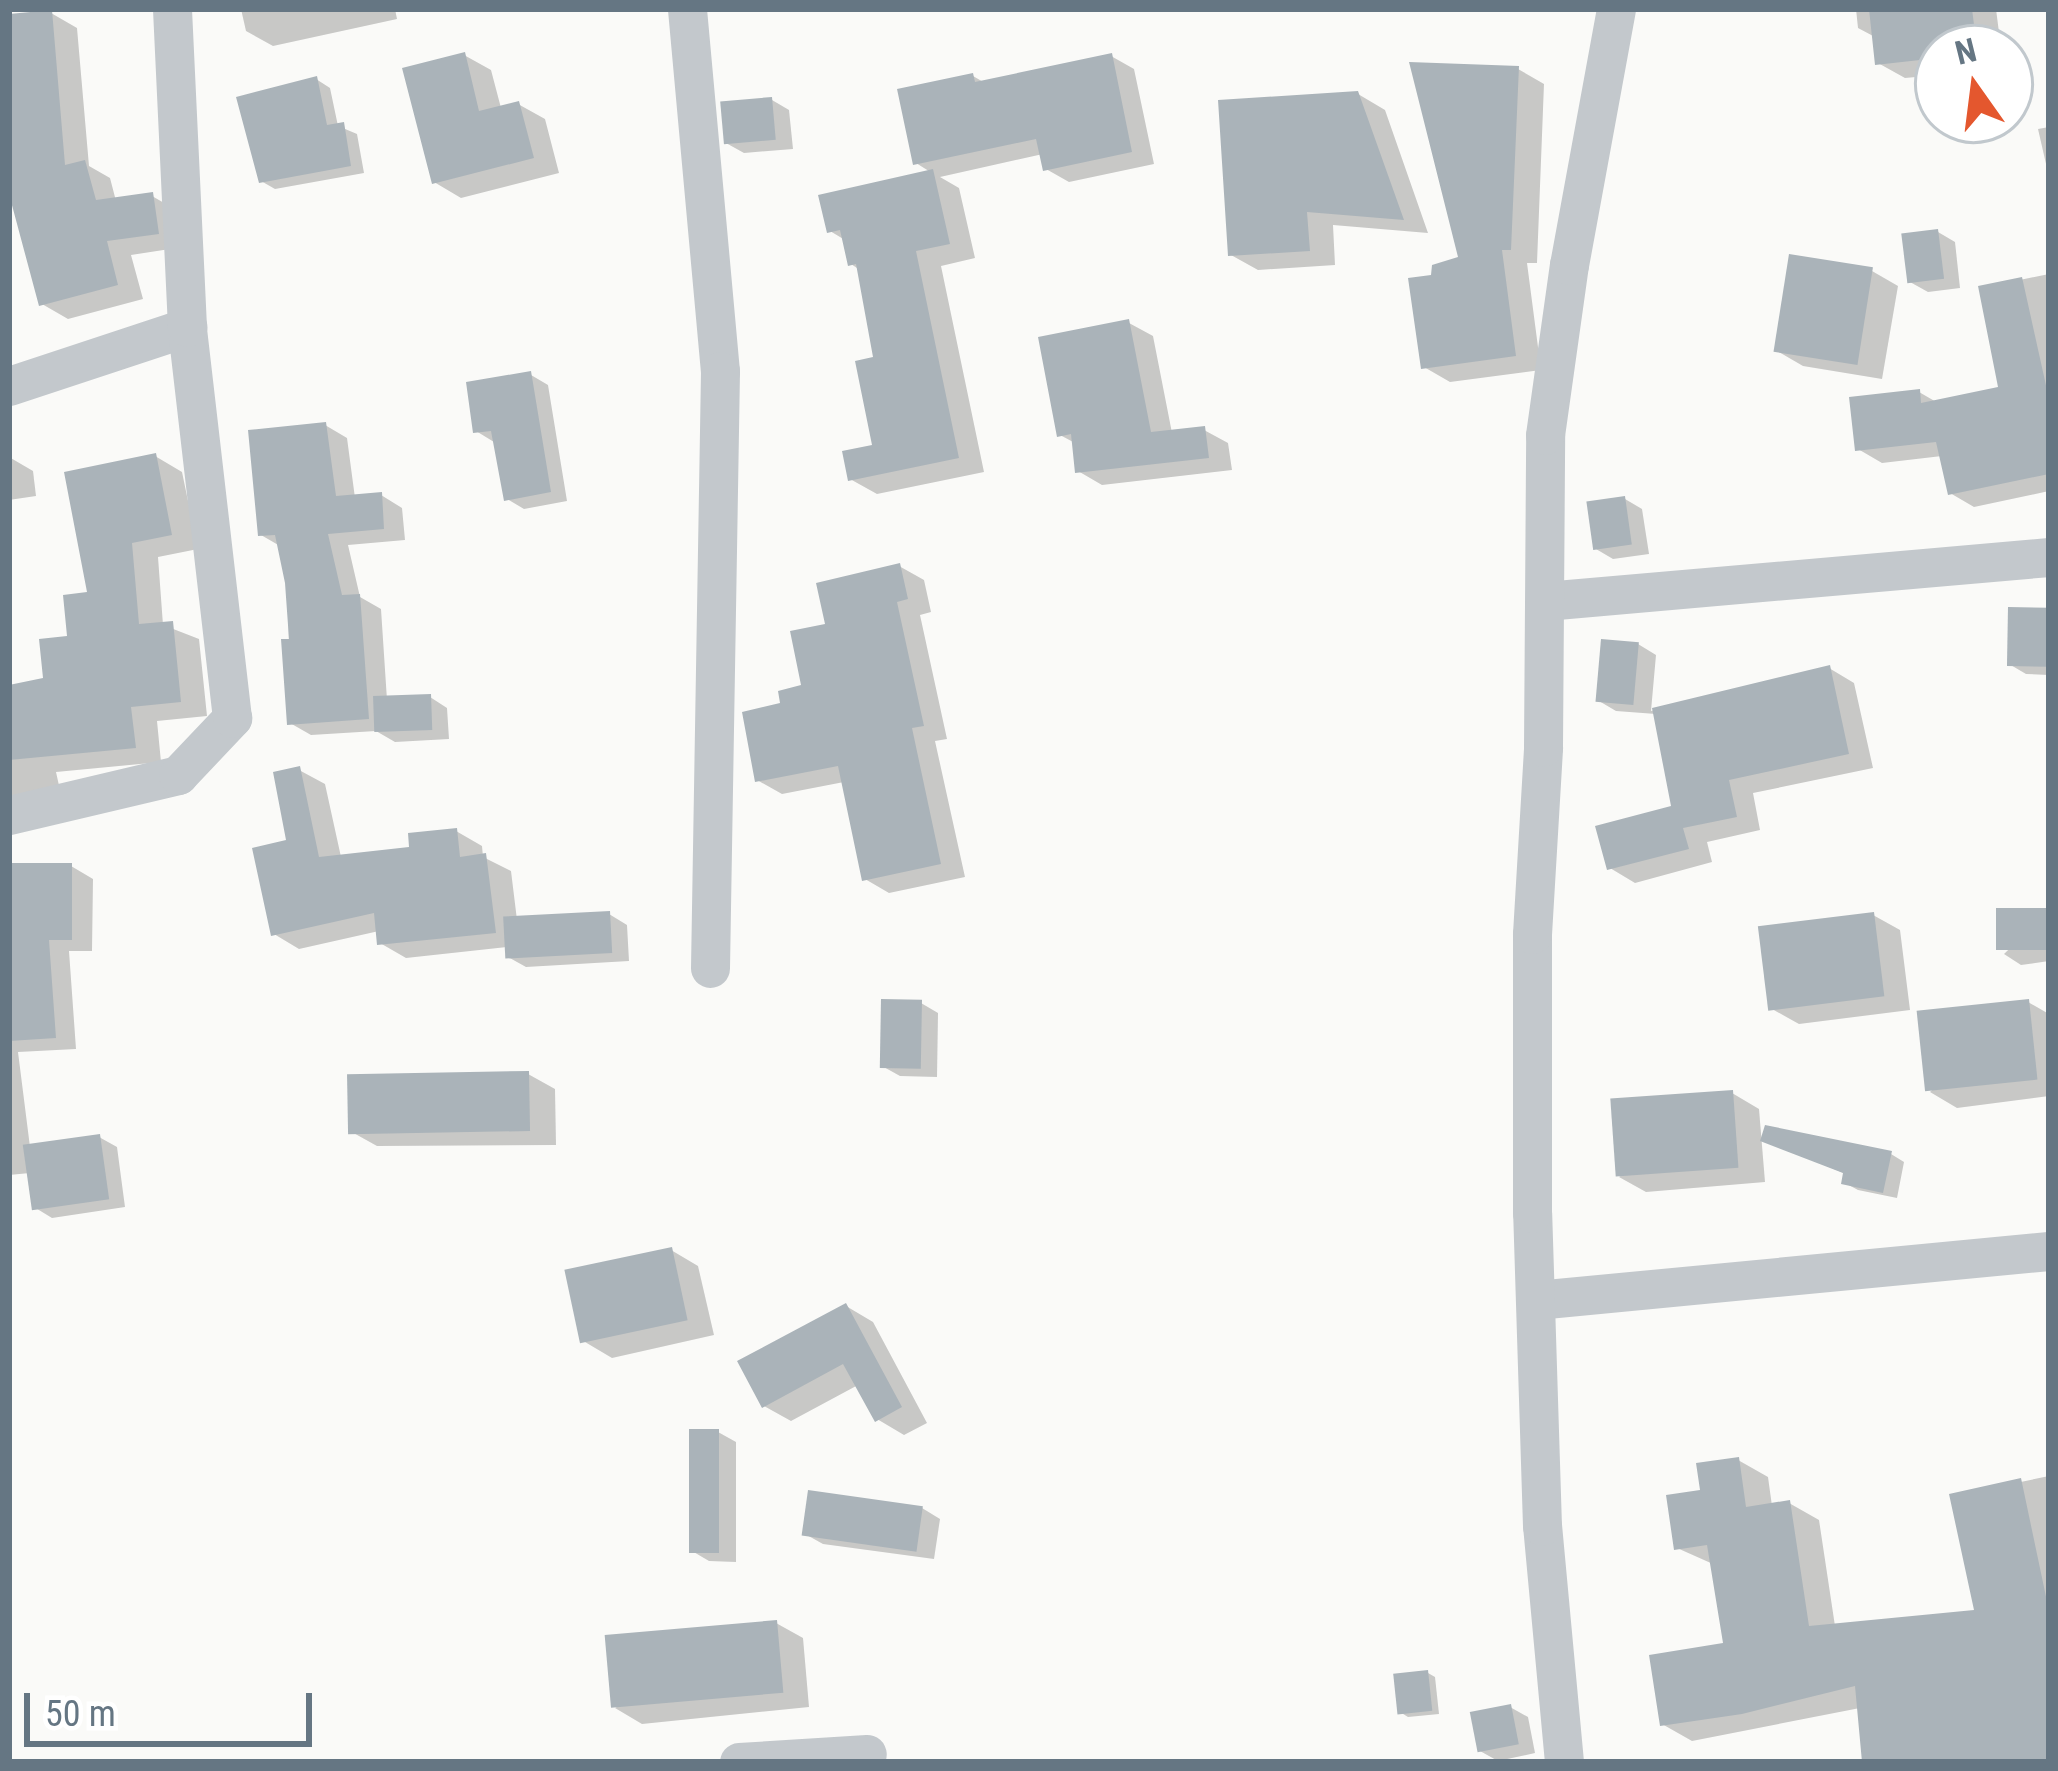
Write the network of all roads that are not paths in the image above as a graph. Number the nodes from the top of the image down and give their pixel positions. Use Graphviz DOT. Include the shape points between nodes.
graph roads {
  1 [pos="172,9"];
  2 [pos="687,9"];
  3 [pos="1616,9"];
  4 [pos="187,326"];
  5 [pos="9,386"];
  6 [pos="2049,557"];
  7 [pos="1545,601"];
  8 [pos="9,814"];
  9 [pos="710,968"];
  10 [pos="2049,1251"];
  11 [pos="1536,1300"];
  12 [pos="867,1754"];
  13 [pos="739,1762"];
  14 [pos="1564,1762"];
  1 -- 4 [label="street"];
  2 -- 9 [label="street" via="720,371"];
  3 -- 7 [label="street" via="1545,435"];
  4 -- 5 [label="street"];
  4 -- 8 [label="street" via="232,718 178,775"];
  6 -- 7 [label="street"];
  7 -- 11 [label="street" via="1530,1097"];
  10 -- 11 [label="street"];
  11 -- 14 [label="street" via="1542,1526"];
  12 -- 13 [label="street"];
}
